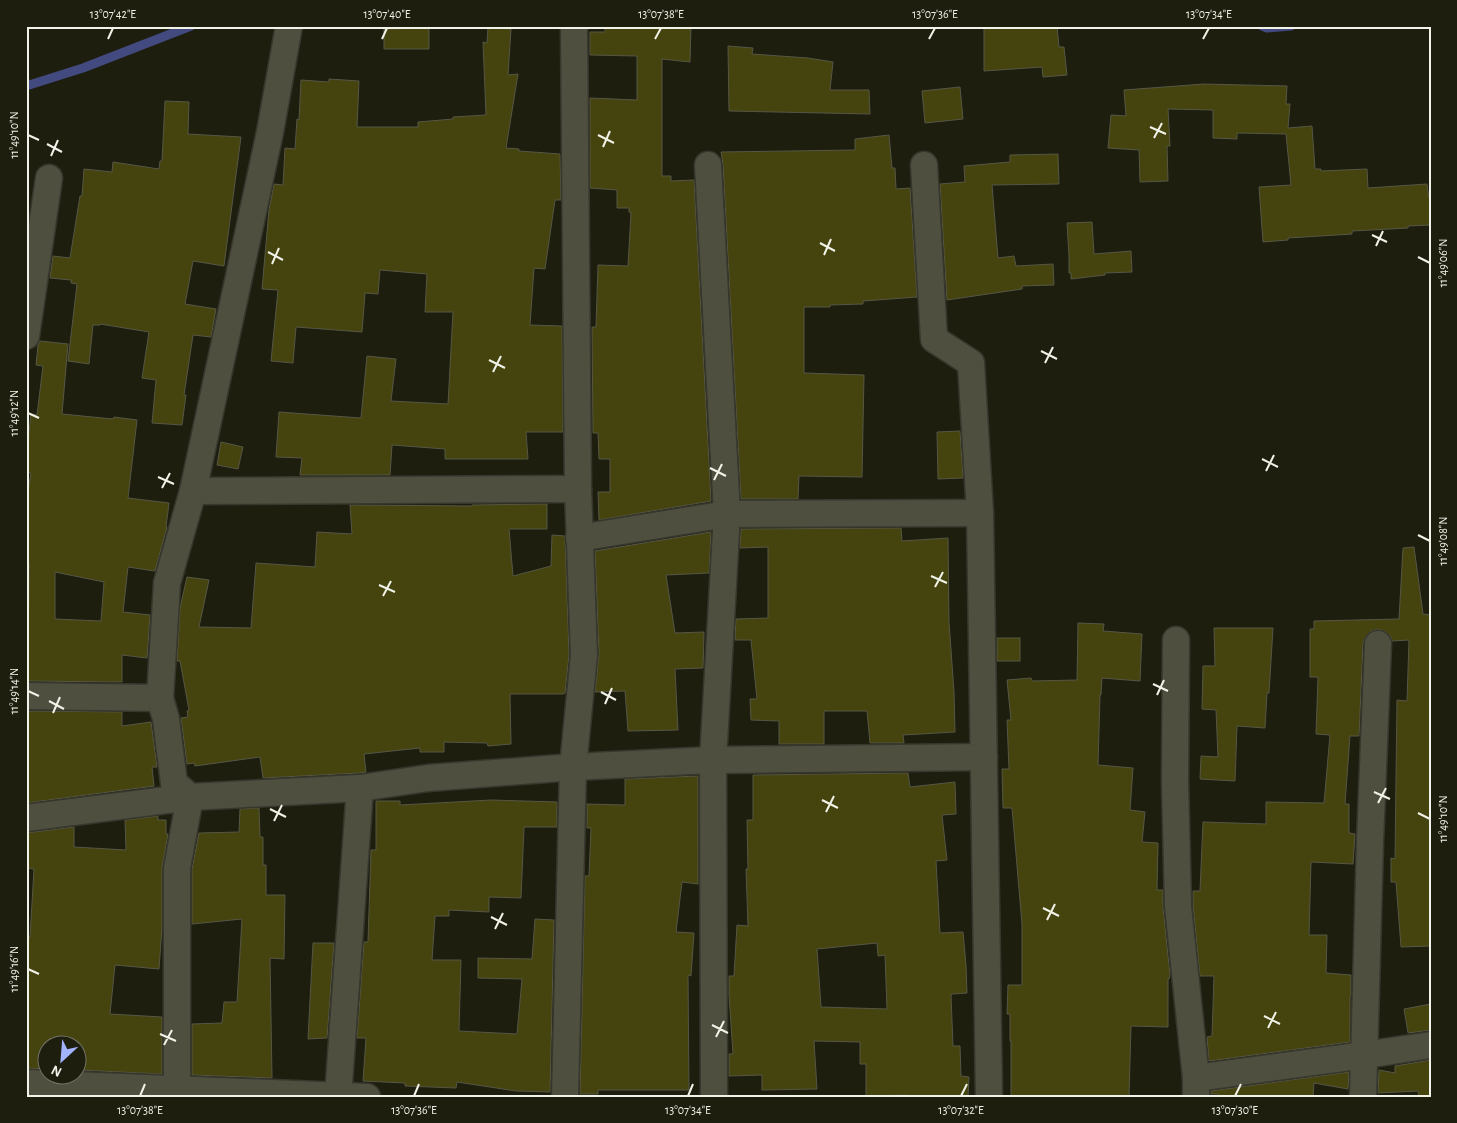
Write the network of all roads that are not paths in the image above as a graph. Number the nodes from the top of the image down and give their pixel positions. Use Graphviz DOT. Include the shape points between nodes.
graph roads {
  1 [pos="289,26"];
  2 [pos="574,26"];
  3 [pos="708,165"];
  4 [pos="924,165"];
  5 [pos="49,178"];
  6 [pos="26,336"];
  7 [pos="578,488"];
  8 [pos="193,491"];
  9 [pos="980,513"];
  10 [pos="726,514"];
  11 [pos="579,538"];
  12 [pos="1176,640"];
  13 [pos="1378,644"];
  14 [pos="26,696"];
  15 [pos="160,698"];
  16 [pos="984,757"];
  17 [pos="713,760"];
  18 [pos="573,767"];
  19 [pos="360,788"];
  20 [pos="190,797"];
  21 [pos="26,818"];
  22 [pos="1431,1045"];
  23 [pos="1365,1055"];
  24 [pos="26,1083"];
  25 [pos="1196,1087"];
  26 [pos="177,1094"];
  27 [pos="338,1096"];
  28 [pos="367,1097"];
  29 [pos="565,1097"];
  30 [pos="714,1097"];
  31 [pos="989,1097"];
  32 [pos="1363,1097"];
  1 -- 8 [label="street" via="270,132"];
  2 -- 7 [label="street"];
  3 -- 10 [label="street"];
  4 -- 9 [label="street" via="934,339 971,363"];
  5 -- 6 [label="street"];
  7 -- 8 [label="street"];
  7 -- 11 [label="street"];
  8 -- 15 [label="street" via="167,583"];
  9 -- 10 [label="street"];
  9 -- 16 [label="street"];
  10 -- 11 [label="street"];
  10 -- 17 [label="street"];
  11 -- 18 [label="street" via="584,655"];
  12 -- 25 [label="street" via="1178,906"];
  13 -- 23 [label="street"];
  14 -- 15 [label="street"];
  15 -- 20 [label="street" via="166,719 174,783"];
  16 -- 17 [label="street"];
  16 -- 31 [label="street"];
  17 -- 18 [label="street"];
  17 -- 30 [label="street"];
  18 -- 19 [label="street" via="428,778"];
  18 -- 29 [label="street"];
  19 -- 20 [label="street"];
  19 -- 27 [label="street"];
  20 -- 21 [label="street"];
  20 -- 26 [label="street" via="177,868"];
  22 -- 23 [label="street"];
  23 -- 25 [label="street"];
  23 -- 32 [label="street"];
  24 -- 26 [label="street"];
  26 -- 27 [label="street"];
  27 -- 28 [label="street"];
}
